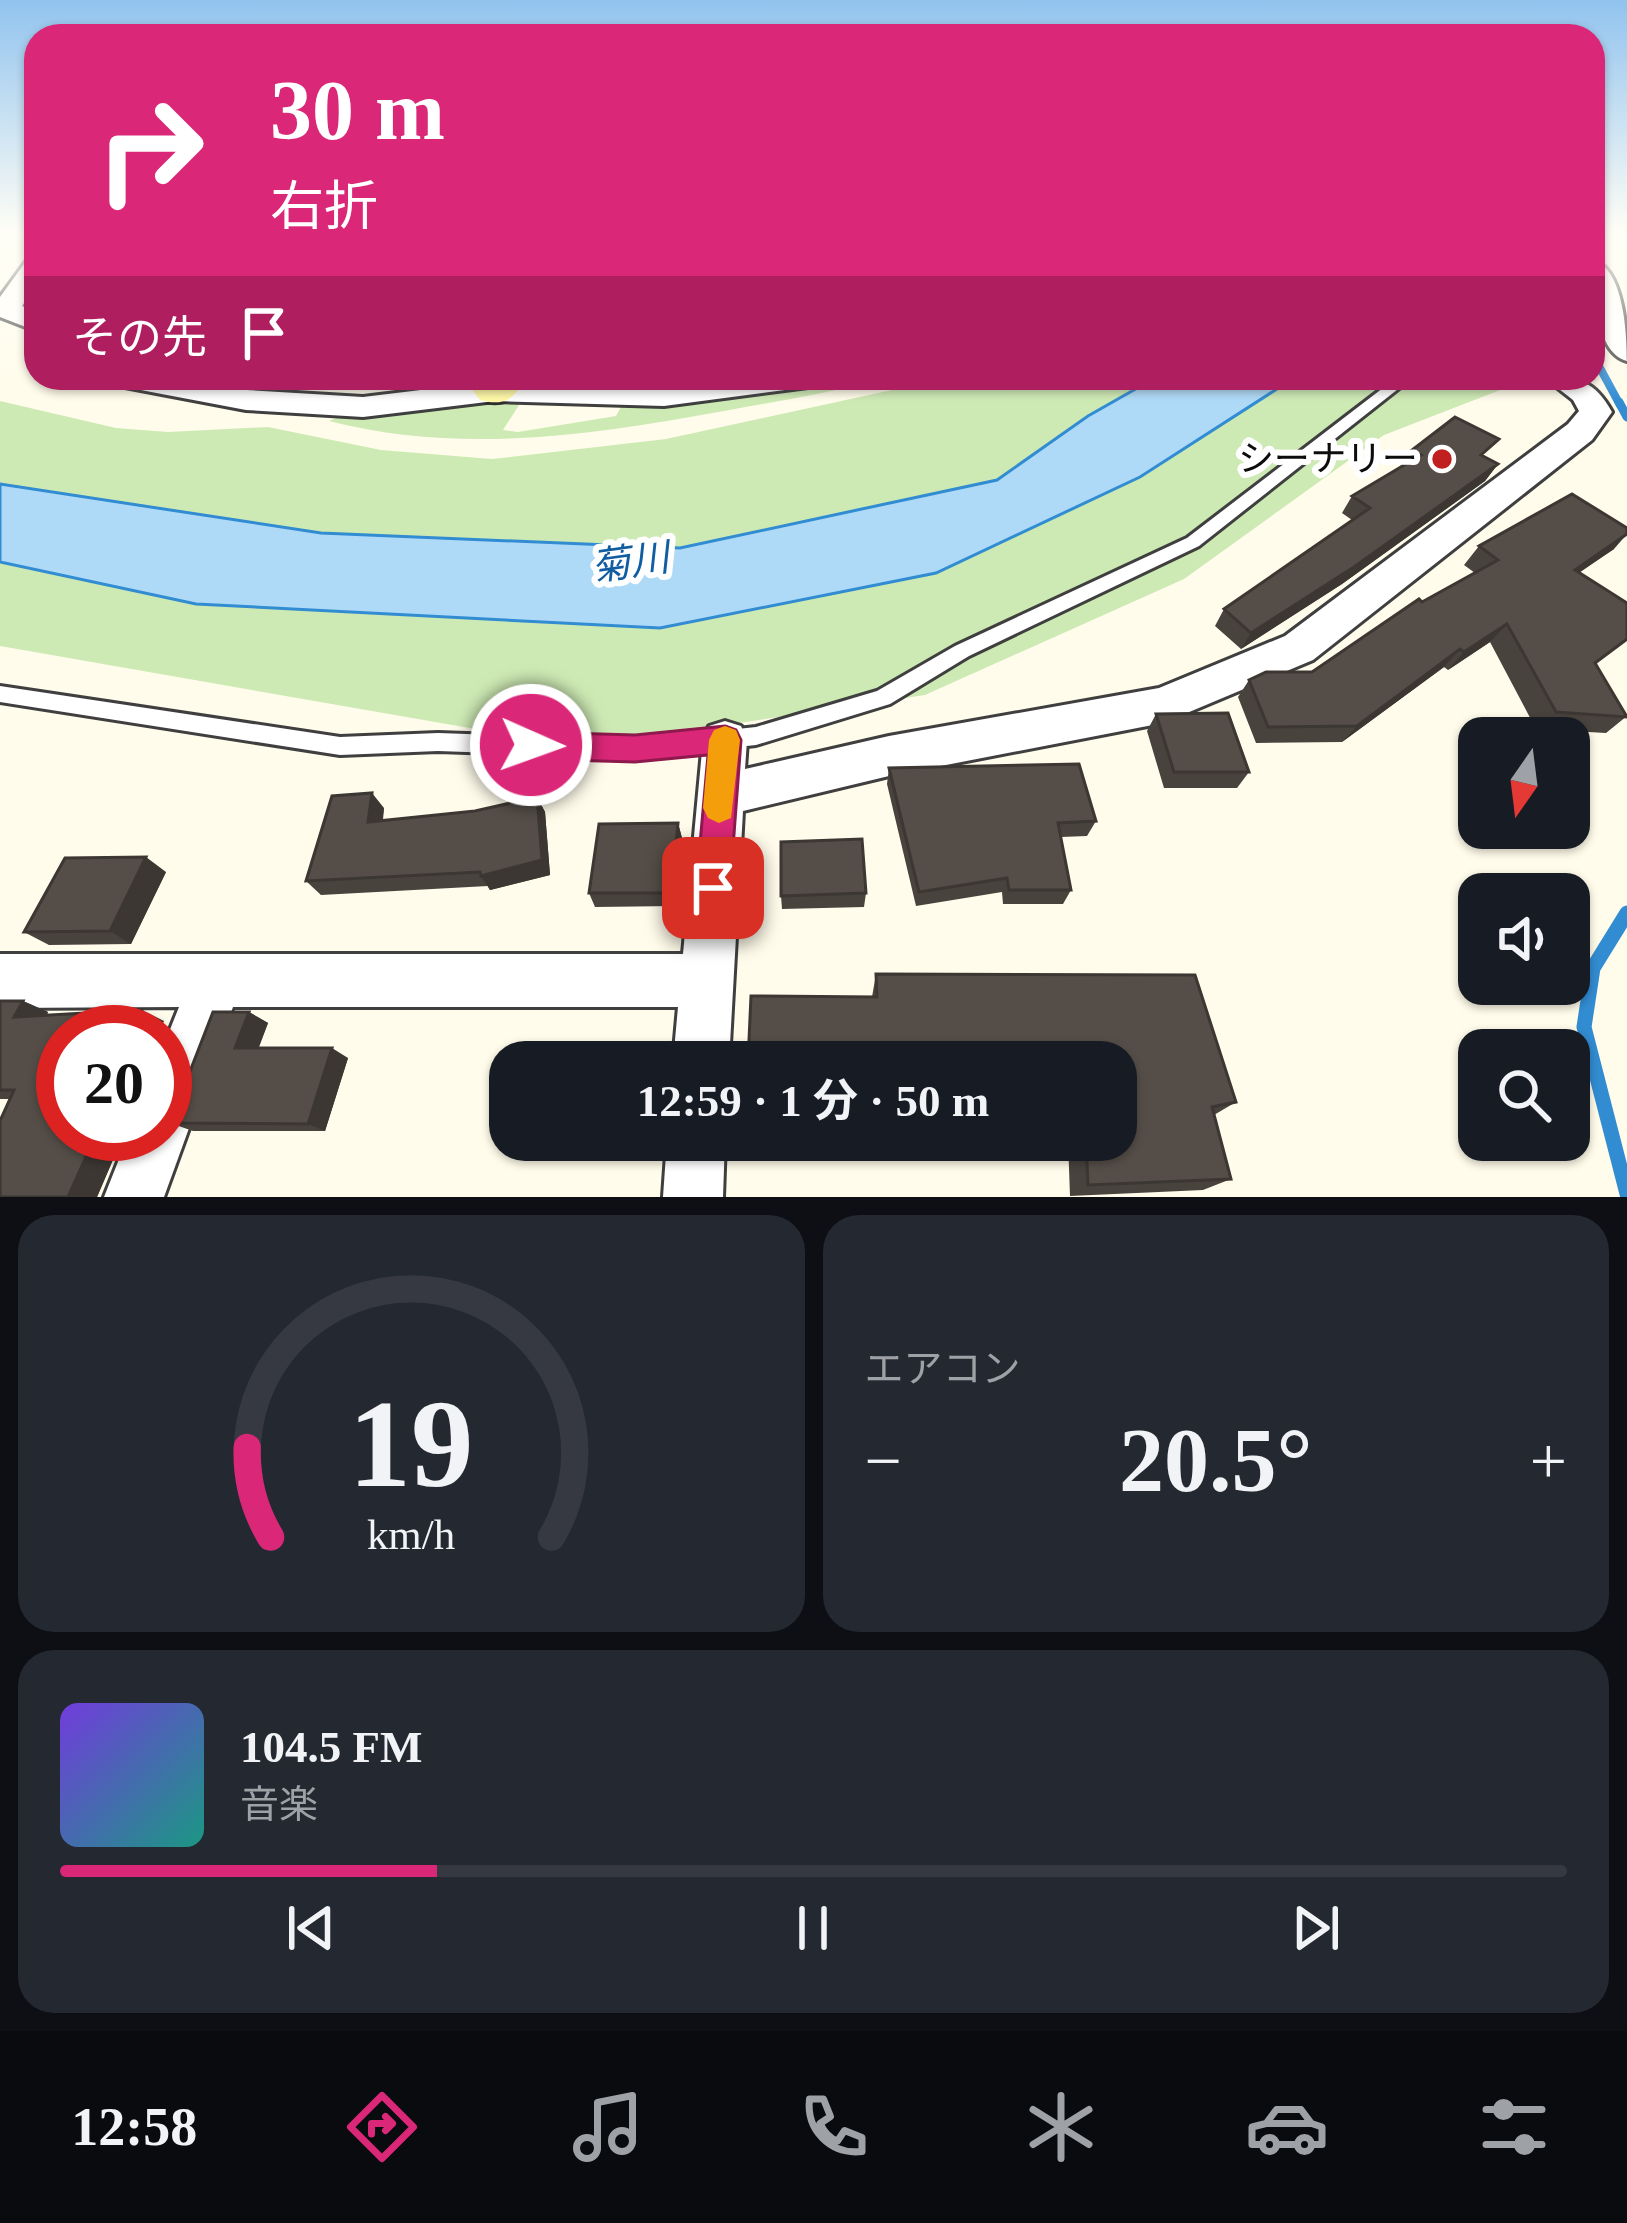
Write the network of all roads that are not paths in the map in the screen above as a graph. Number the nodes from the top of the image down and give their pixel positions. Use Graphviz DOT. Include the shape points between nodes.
graph roads {
  1 [pos="1605,297"];
  2 [pos="1627,351"];
  3 [pos="203,390"];
  4 [pos="310,390"];
  5 [pos="464,390"];
  6 [pos="582,390"];
  7 [pos="712,390"];
  8 [pos="1389,390"];
  9 [pos="1580,390"];
  10 [pos="295,404"];
  11 [pos="0,694"];
  12 [pos="725,740"];
  13 [pos="720,796"];
  14 [pos="706,980"];
  15 [pos="0,981"];
  16 [pos="216,981"];
  17 [pos="702,1041"];
  18 [pos="192,1044"];
  19 [pos="148,1161"];
  20 [pos="695,1161"];
  21 [pos="134,1197"];
  22 [pos="693,1197"];
  1 -- 2 [label="street"];
  3 -- 10 [label="street"];
  4 -- 10 [label="street"];
  5 -- 10 [label="street" via="363,407"];
  6 -- 7 [label="street"];
  8 -- 12 [label="lane" via="1193,542 962,651 884,698"];
  9 -- 13 [label="street" via="1596,412 1580,432 1299,648 1163,705"];
  11 -- 12 [label="lane" via="340,746 635,749"];
  12 -- 13 [label="street"];
  13 -- 14 [label="street"];
  14 -- 16 [label="street"];
  14 -- 17 [label="street"];
  15 -- 16 [label="street"];
  16 -- 18 [label="street"];
  19 -- 21 [label="street"];
  20 -- 22 [label="street"];
}
